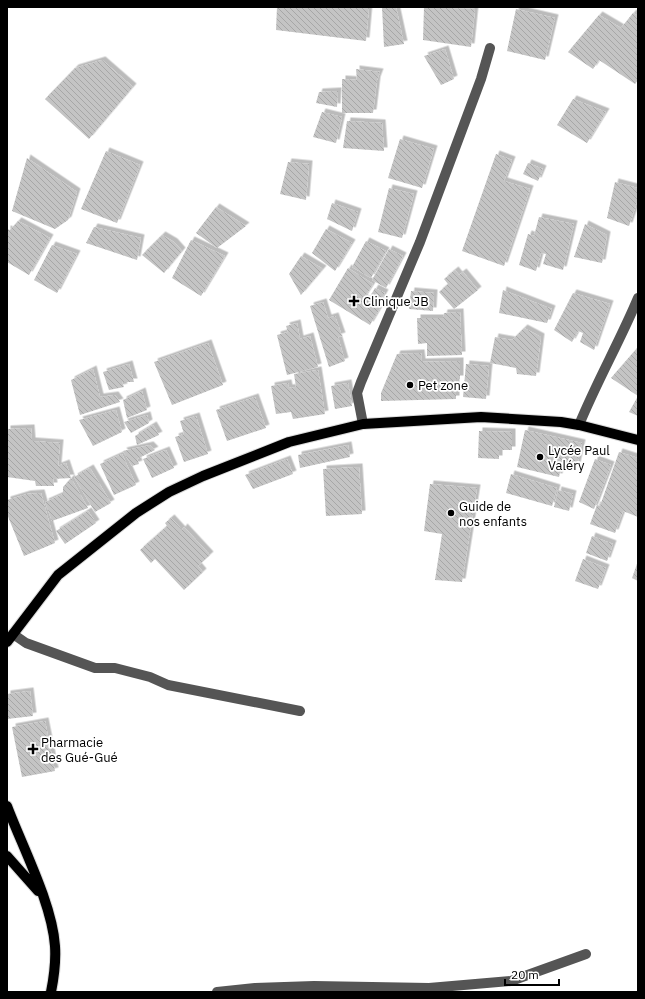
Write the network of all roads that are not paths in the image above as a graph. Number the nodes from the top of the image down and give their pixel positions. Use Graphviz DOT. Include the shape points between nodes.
graph roads {
  1 [pos="490,48"];
  2 [pos="638,298"];
  3 [pos="363,424"];
  4 [pos="579,425"];
  5 [pos="638,440"];
  6 [pos="10,638"];
  7 [pos="300,711"];
  8 [pos="7,806"];
  9 [pos="7,856"];
  10 [pos="42,895"];
  11 [pos="586,954"];
  12 [pos="51,992"];
  13 [pos="216,992"];
  1 -- 3 [label="street" via="481,79 420,242 357,393"];
  2 -- 4 [label="street" via="618,343 594,387"];
  3 -- 4 [label="main road" via="481,417 542,419"];
  3 -- 6 [label="main road" via="267,450 169,492 119,526 70,565 44,593"];
  4 -- 5 [label="main road"];
  6 -- 7 [label="street" via="95,668 115,668 150,677 168,685"];
  8 -- 10 [label="main road"];
  9 -- 10 [label="main road"];
  10 -- 12 [label="main road" via="55,945"];
  11 -- 13 [label="street" via="511,981 428,988 314,986"];
}
